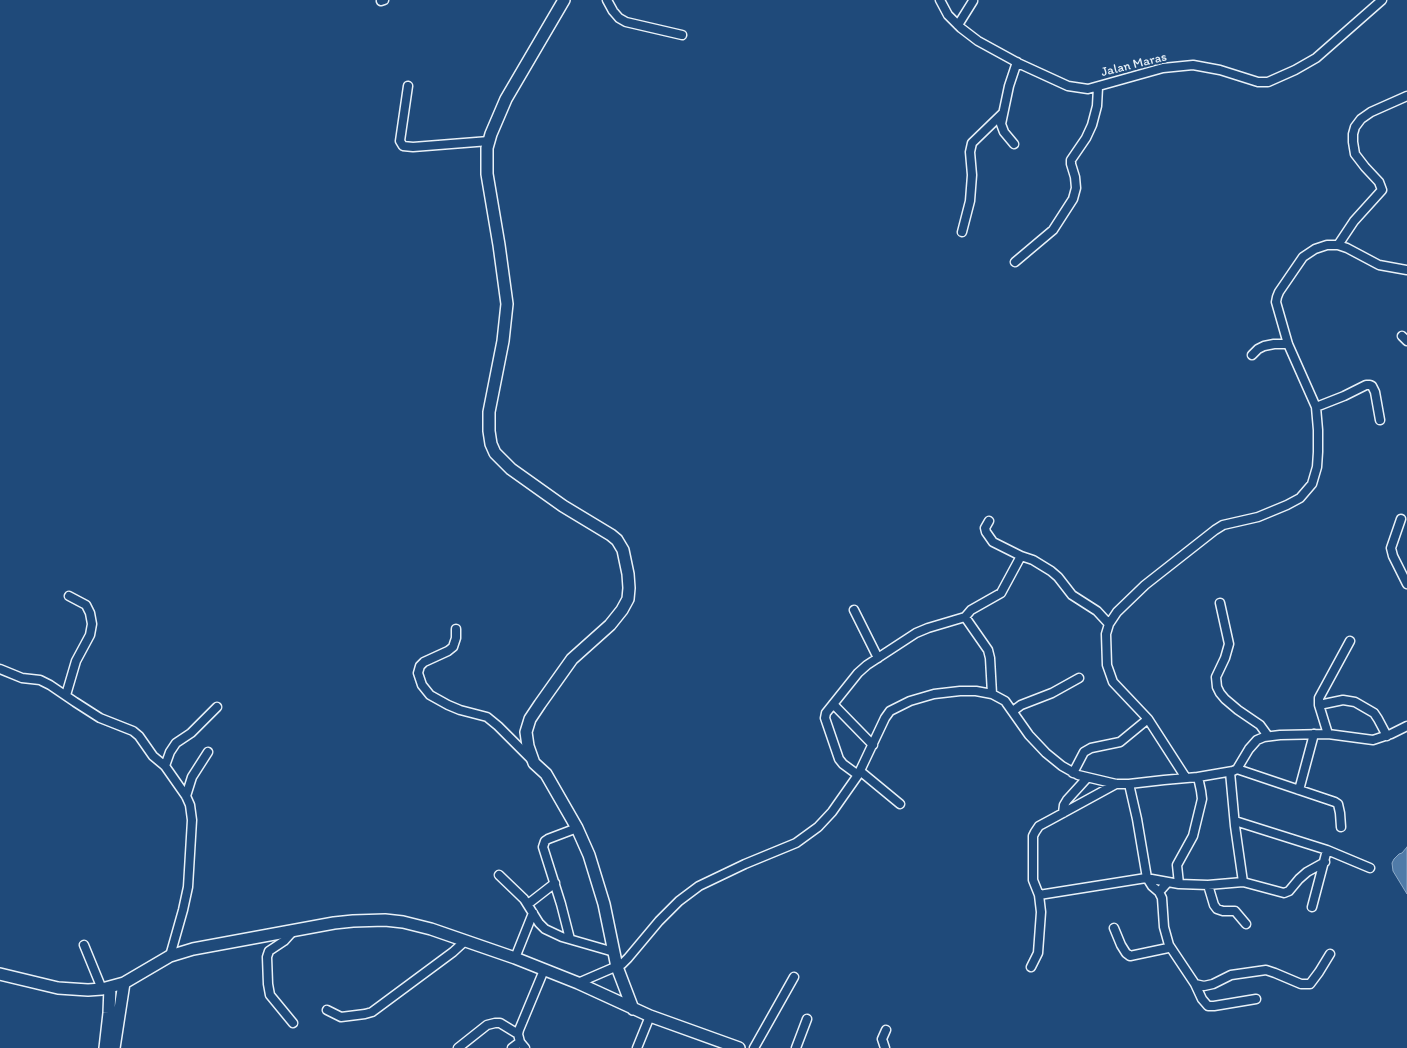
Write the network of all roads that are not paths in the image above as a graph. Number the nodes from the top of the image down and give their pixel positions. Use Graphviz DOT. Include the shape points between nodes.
graph roads {
  1 [pos="564,0"];
  2 [pos="607,0"];
  3 [pos="940,0"];
  4 [pos="1382,0"];
  5 [pos="973,1"];
  6 [pos="958,25"];
  7 [pos="682,35"];
  8 [pos="1017,62"];
  9 [pos="408,86"];
  10 [pos="1098,87"];
  11 [pos="1407,96"];
  12 [pos="1003,113"];
  13 [pos="489,141"];
  14 [pos="1014,144"];
  15 [pos="962,232"];
  16 [pos="1338,245"];
  17 [pos="1015,262"];
  18 [pos="1407,270"];
  19 [pos="1288,344"];
  20 [pos="1252,355"];
  21 [pos="1316,407"];
  22 [pos="1380,420"];
  23 [pos="1401,519"];
  24 [pos="989,521"];
  25 [pos="1021,556"];
  26 [pos="1407,586"];
  27 [pos="69,596"];
  28 [pos="1220,603"];
  29 [pos="854,610"];
  30 [pos="966,617"];
  31 [pos="1109,624"];
  32 [pos="456,629"];
  33 [pos="1350,641"];
  34 [pos="878,658"];
  35 [pos="0,669"];
  36 [pos="1079,678"];
  37 [pos="992,694"];
  38 [pos="66,695"];
  39 [pos="833,704"];
  40 [pos="1319,705"];
  41 [pos="217,707"];
  42 [pos="1013,711"];
  43 [pos="1148,719"];
  44 [pos="1407,726"];
  45 [pos="1314,734"];
  46 [pos="1328,734"];
  47 [pos="1268,736"];
  48 [pos="1387,736"];
  49 [pos="873,745"];
  50 [pos="208,752"];
  51 [pos="534,763"];
  52 [pos="165,766"];
  53 [pos="1233,770"];
  54 [pos="859,773"];
  55 [pos="1073,773"];
  56 [pos="1198,777"];
  57 [pos="1087,778"];
  58 [pos="1186,778"];
  59 [pos="1116,784"];
  60 [pos="1129,784"];
  61 [pos="1299,790"];
  62 [pos="186,796"];
  63 [pos="900,804"];
  64 [pos="1063,813"];
  65 [pos="1235,821"];
  66 [pos="1341,827"];
  67 [pos="577,828"];
  68 [pos="1327,850"];
  69 [pos="1324,862"];
  70 [pos="1370,868"];
  71 [pos="499,875"];
  72 [pos="1147,878"];
  73 [pos="1167,882"];
  74 [pos="1242,882"];
  75 [pos="555,884"];
  76 [pos="1179,884"];
  77 [pos="1208,885"];
  78 [pos="1159,892"];
  79 [pos="1039,895"];
  80 [pos="528,904"];
  81 [pos="1312,907"];
  82 [pos="533,913"];
  83 [pos="1246,924"];
  84 [pos="1114,928"];
  85 [pos="293,931"];
  86 [pos="570,939"];
  87 [pos="465,941"];
  88 [pos="1169,945"];
  89 [pos="84,946"];
  90 [pos="614,952"];
  91 [pos="1330,954"];
  92 [pos="170,956"];
  93 [pos="515,958"];
  94 [pos="617,967"];
  95 [pos="1031,967"];
  96 [pos="544,970"];
  97 [pos="0,974"];
  98 [pos="794,977"];
  99 [pos="124,983"];
  100 [pos="578,984"];
  101 [pos="1196,984"];
  102 [pos="106,988"];
  103 [pos="1256,999"];
  104 [pos="633,1009"];
  105 [pos="327,1010"];
  106 [pos="650,1016"];
  107 [pos="807,1020"];
  108 [pos="293,1022"];
  109 [pos="886,1030"];
  110 [pos="521,1041"];
  111 [pos="718,1045"];
  112 [pos="105,1048"];
  113 [pos="114,1048"];
  114 [pos="458,1048"];
  115 [pos="512,1048"];
  116 [pos="637,1048"];
  117 [pos="739,1048"];
  118 [pos="754,1048"];
  119 [pos="796,1048"];
  120 [pos="885,1048"];
  1 -- 13 [label="street" via="506,99"];
  2 -- 7 [label="street" via="619,18 626,22"];
  3 -- 6 [label="street, Jalan Maras" via="948,15"];
  4 -- 10 [label="street, Jalan Maras" via="1316,58 1268,82 1258,82 1193,65 1163,68"];
  5 -- 6 [label="street"];
  6 -- 8 [label="street, Jalan Maras" via="978,41"];
  8 -- 10 [label="street, Jalan Maras" via="1068,86 1088,89"];
  8 -- 12 [label="street"];
  9 -- 13 [label="street" via="400,141 403,146"];
  10 -- 17 [label="street" via="1092,125 1071,160 1076,188 1073,199 1053,230"];
  11 -- 16 [label="street" via="1371,112 1355,127 1355,154 1379,182 1382,190 1354,221"];
  12 -- 14 [label="street" via="1002,128"];
  12 -- 15 [label="street" via="972,143 970,201"];
  13 -- 51 [label="street" via="487,174 507,304 503,341 489,412 491,444 500,459 511,470 617,540 623,550 628,574 628,599 622,610 610,625 572,659 530,719 526,732"];
  16 -- 18 [label="street" via="1379,265"];
  16 -- 19 [label="street" via="1315,249 1303,257 1277,297 1276,304"];
  19 -- 20 [label="street" via="1264,346"];
  19 -- 21 [label="street"];
  21 -- 22 [label="street" via="1370,385 1375,392"];
  21 -- 31 [label="street" via="1317,467 1312,484 1300,498 1258,517 1223,525 1215,530 1145,585 1117,612"];
  23 -- 26 [label="street" via="1391,548"];
  24 -- 25 [label="street" via="985,528 993,542"];
  25 -- 30 [label="street" via="1001,593 971,610"];
  25 -- 31 [label="street" via="1034,560 1051,571 1072,595 1096,611"];
  27 -- 38 [label="street" via="86,605 92,624 90,636 76,661"];
  28 -- 47 [label="street" via="1230,644 1216,677 1217,687 1225,699 1260,725"];
  29 -- 34 [label="street"];
  30 -- 34 [label="street" via="916,633"];
  30 -- 37 [label="street" via="988,650"];
  31 -- 43 [label="street" via="1106,644 1110,675 1113,682"];
  32 -- 51 [label="street" via="453,647 420,666 418,673 422,685 430,695 448,705 487,717"];
  33 -- 40 [label="street" via="1319,698"];
  34 -- 39 [label="street" via="862,668"];
  35 -- 38 [label="street" via="22,678 40,680"];
  36 -- 42 [label="street"];
  37 -- 42 [label="street" via="1005,701"];
  37 -- 49 [label="street" via="960,691 934,694 910,701 890,711"];
  38 -- 52 [label="street" via="100,718 133,731 152,756"];
  39 -- 49 [label="street"];
  39 -- 54 [label="street" via="825,718 839,759"];
  40 -- 46 [label="street"];
  40 -- 48 [label="street" via="1343,700 1355,702 1374,712"];
  41 -- 52 [label="street" via="191,733 176,743"];
  42 -- 55 [label="street" via="1029,735 1046,753"];
  43 -- 55 [label="street" via="1120,742 1084,752"];
  43 -- 58 [label="street"];
  44 -- 48 [label="street"];
  45 -- 46 [label="street"];
  45 -- 47 [label="street"];
  45 -- 61 [label="street"];
  46 -- 48 [label="street" via="1373,740"];
  47 -- 53 [label="street" via="1257,740"];
  49 -- 54 [label="street"];
  50 -- 62 [label="street" via="192,777"];
  51 -- 67 [label="street" via="546,774"];
  52 -- 62 [label="street"];
  53 -- 56 [label="street"];
  53 -- 61 [label="street"];
  53 -- 65 [label="street"];
  54 -- 63 [label="street"];
  54 -- 94 [label="street" via="832,812 818,827 796,843 699,886 679,901"];
  55 -- 57 [label="street"];
  56 -- 58 [label="street"];
  56 -- 76 [label="street" via="1202,799 1192,836 1177,865"];
  57 -- 59 [label="street"];
  57 -- 64 [label="street" via="1067,800"];
  58 -- 60 [label="street"];
  59 -- 60 [label="street"];
  59 -- 64 [label="street"];
  60 -- 72 [label="street"];
  61 -- 66 [label="street" via="1338,804"];
  62 -- 92 [label="street" via="192,820 188,887"];
  64 -- 79 [label="street" via="1039,826 1034,836 1032,880"];
  65 -- 68 [label="street"];
  65 -- 74 [label="street"];
  67 -- 75 [label="street" via="548,839 543,844"];
  67 -- 90 [label="street" via="589,855 604,904"];
  68 -- 69 [label="street"];
  68 -- 70 [label="street"];
  69 -- 74 [label="street" via="1307,872 1284,893"];
  69 -- 81 [label="street"];
  71 -- 80 [label="street"];
  72 -- 73 [label="street"];
  72 -- 78 [label="street"];
  72 -- 79 [label="street"];
  73 -- 76 [label="street"];
  73 -- 78 [label="street"];
  74 -- 77 [label="street"];
  75 -- 80 [label="street"];
  75 -- 86 [label="street"];
  76 -- 77 [label="street"];
  77 -- 83 [label="street" via="1217,909 1235,911"];
  78 -- 88 [label="street"];
  79 -- 95 [label="street" via="1041,912 1038,952"];
  80 -- 82 [label="street"];
  82 -- 86 [label="street" via="545,929"];
  82 -- 93 [label="street"];
  84 -- 88 [label="street" via="1121,945 1130,956 1166,949"];
  85 -- 87 [label="street" via="353,921 385,920 431,929"];
  85 -- 92 [label="street" via="221,943"];
  85 -- 108 [label="street" via="270,951 267,958 270,995"];
  86 -- 90 [label="street"];
  87 -- 93 [label="street"];
  87 -- 105 [label="street" via="372,1012 341,1017"];
  88 -- 101 [label="street"];
  89 -- 102 [label="street"];
  90 -- 94 [label="street"];
  91 -- 101 [label="street" via="1312,982 1308,984 1301,984 1266,970 1231,975 1204,986"];
  92 -- 99 [label="street"];
  93 -- 96 [label="street"];
  94 -- 100 [label="street"];
  94 -- 104 [label="street"];
  96 -- 100 [label="street"];
  96 -- 110 [label="street"];
  97 -- 102 [label="street" via="58,988"];
  98 -- 118 [label="street"];
  99 -- 102 [label="street"];
  99 -- 113 [label="street"];
  100 -- 104 [label="street"];
  101 -- 103 [label="street" via="1202,1000 1208,1006"];
  102 -- 112 [label="street" via="109,1013"];
  104 -- 106 [label="street"];
  106 -- 111 [label="street"];
  106 -- 116 [label="street"];
  107 -- 119 [label="street"];
  109 -- 120 [label="street" via="882,1039"];
  110 -- 114 [label="street" via="500,1023 495,1023 487,1025"];
  110 -- 115 [label="street"];
  111 -- 117 [label="street"];
}
